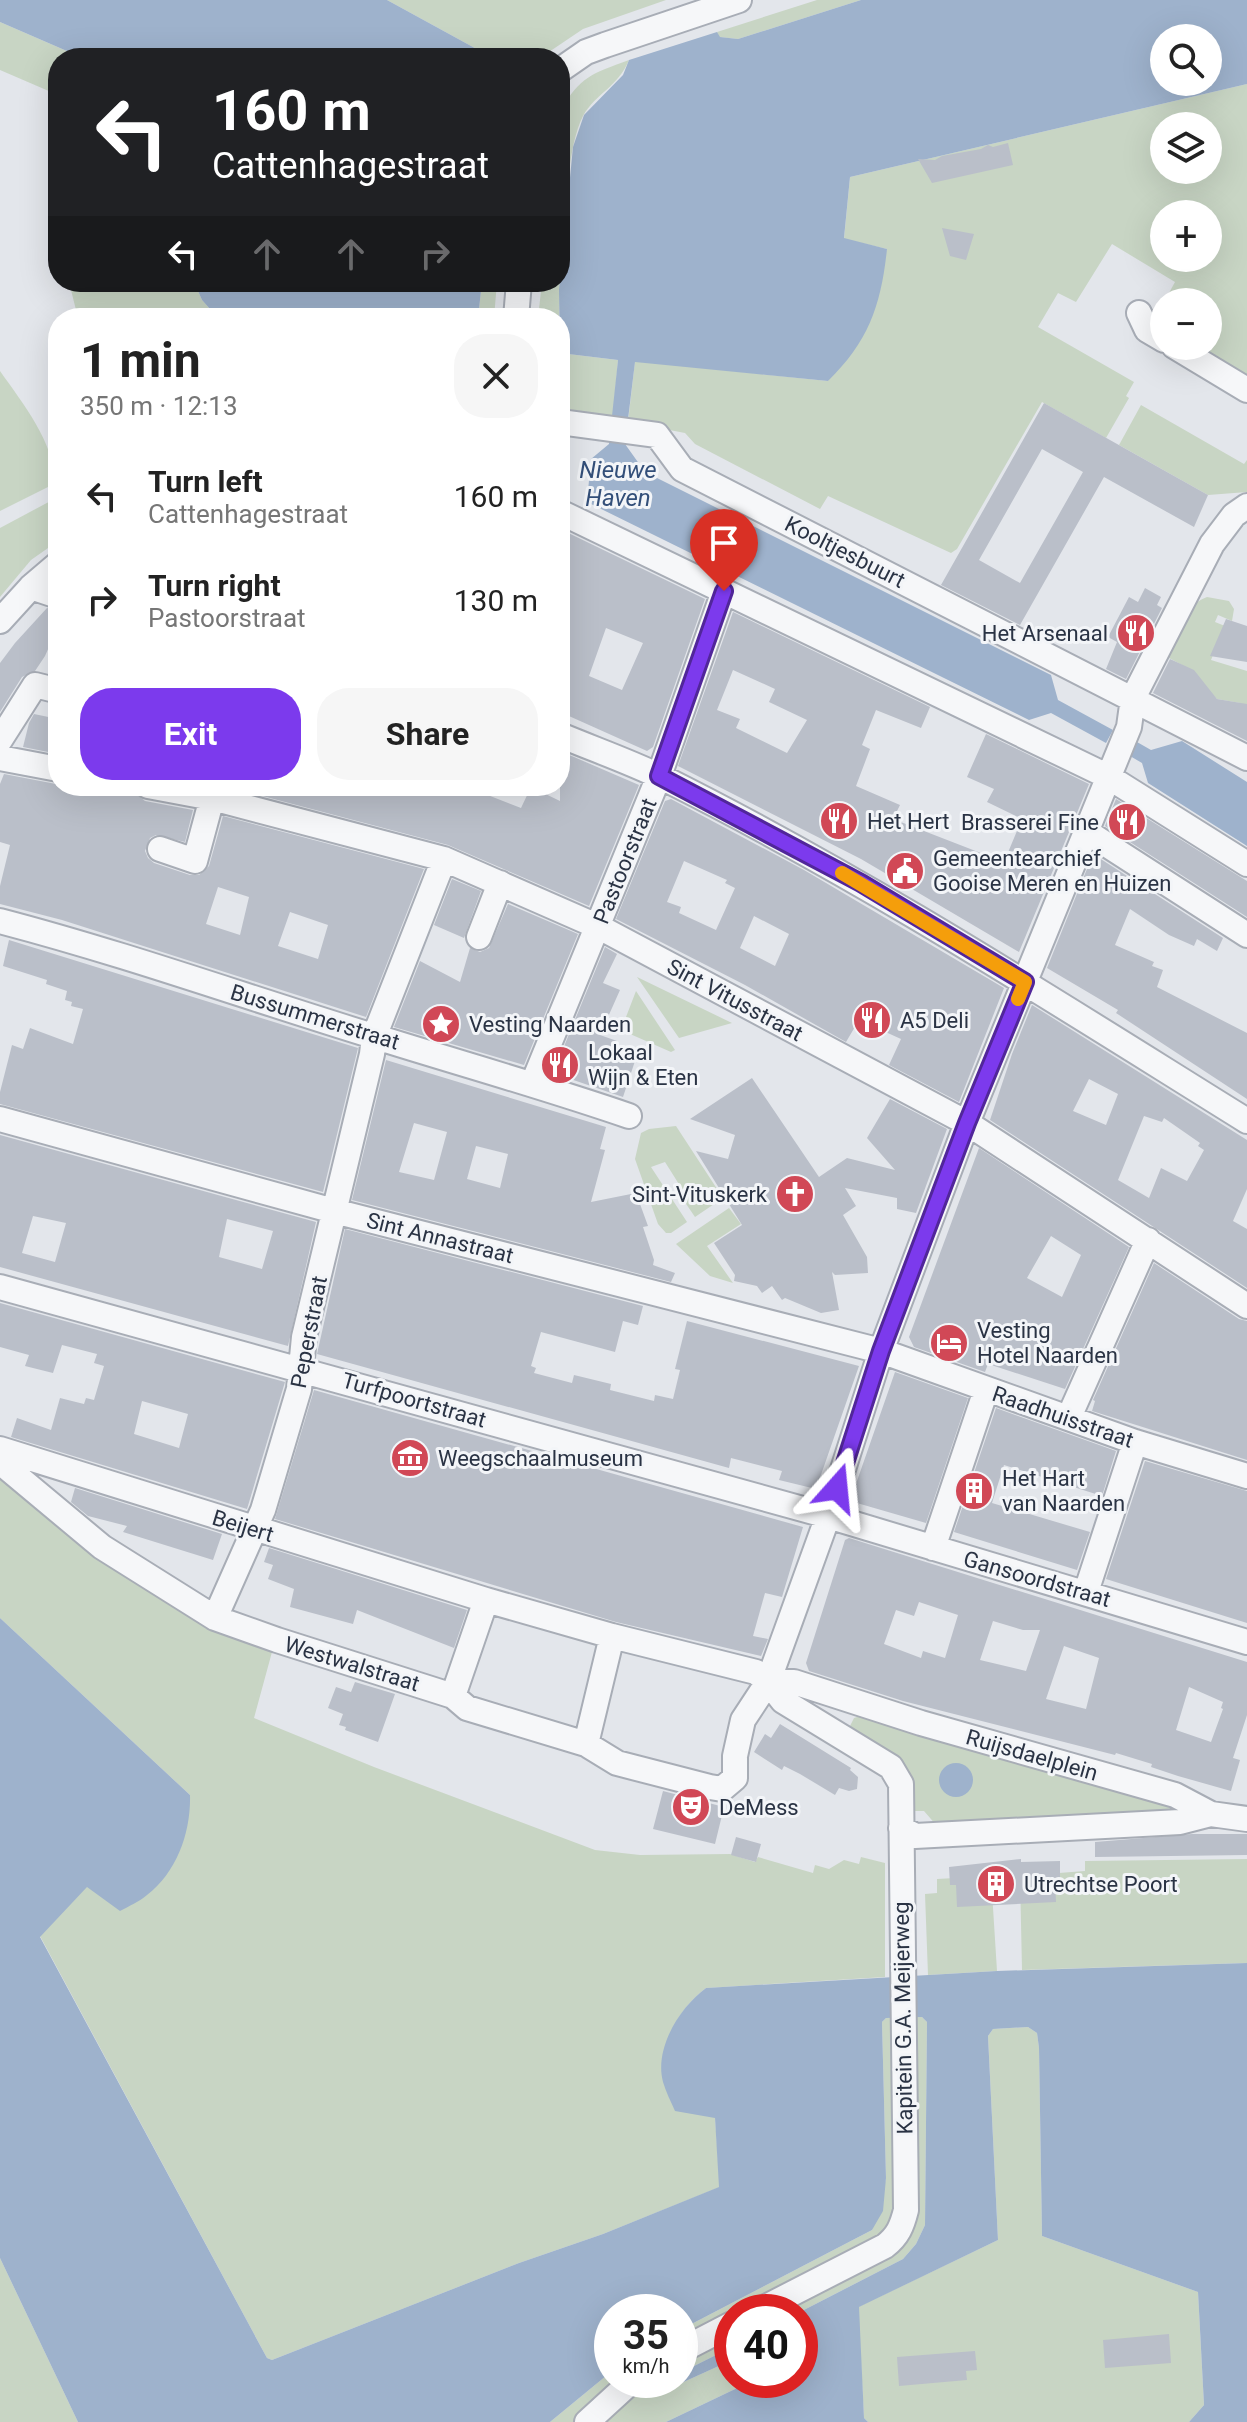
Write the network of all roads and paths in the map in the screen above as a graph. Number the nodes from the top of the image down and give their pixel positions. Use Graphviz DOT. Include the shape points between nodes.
graph roads {
  1 [pos="739,0"];
  2 [pos="570,63"];
  3 [pos="1139,313"];
  4 [pos="1150,332"];
  5 [pos="1197,360"];
  6 [pos="1247,390"];
  7 [pos="570,424"];
  8 [pos="1247,506"];
  9 [pos="570,517"];
  10 [pos="48,573"];
  11 [pos="31,587"];
  12 [pos="724,591"];
  13 [pos="48,593"];
  14 [pos="0,621"];
  15 [pos="48,688"];
  16 [pos="1133,698"];
  17 [pos="570,739"];
  18 [pos="0,740"];
  19 [pos="0,758"];
  20 [pos="1247,758"];
  21 [pos="48,767"];
  22 [pos="659,776"];
  23 [pos="1107,776"];
  24 [pos="201,796"];
  25 [pos="212,798"];
  26 [pos="1087,832"];
  27 [pos="160,849"];
  28 [pos="444,859"];
  29 [pos="1247,864"];
  30 [pos="500,883"];
  31 [pos="0,921"];
  32 [pos="599,927"];
  33 [pos="1247,935"];
  34 [pos="479,937"];
  35 [pos="1025,982"];
  36 [pos="374,1037"];
  37 [pos="533,1083"];
  38 [pos="629,1116"];
  39 [pos="0,1119"];
  40 [pos="1247,1121"];
  41 [pos="967,1123"];
  42 [pos="334,1211"];
  43 [pos="1148,1240"];
  44 [pos="0,1287"];
  45 [pos="1247,1306"];
  46 [pos="881,1351"];
  47 [pos="300,1368"];
  48 [pos="986,1390"];
  49 [pos="1069,1417"];
  50 [pos="1135,1442"];
  51 [pos="0,1449"];
  52 [pos="0,1462"];
  53 [pos="1247,1476"];
  54 [pos="828,1516"];
  55 [pos="253,1529"];
  56 [pos="933,1548"];
  57 [pos="1086,1592"];
  58 [pos="486,1600"];
  59 [pos="215,1618"];
  60 [pos="612,1636"];
  61 [pos="1247,1642"];
  62 [pos="776,1691"];
  63 [pos="453,1696"];
  64 [pos="850,1701"];
  65 [pos="832,1730"];
  66 [pos="586,1744"];
  67 [pos="1211,1814"];
  68 [pos="1247,1819"];
  69 [pos="901,1828"];
  70 [pos="791,2294"];
  71 [pos="613,2398"];
  72 [pos="587,2422"];
  1 -- 2 [label="street" via="586,52"];
  3 -- 4 [label="street"];
  5 -- 6 [label="street"];
  7 -- 16 [label="street, Kooltjesbuurt" via="657,435 682,469"];
  8 -- 16 [label="street" via="1212,544"];
  9 -- 12 [label="street"];
  10 -- 11 [label="street"];
  11 -- 13 [label="street"];
  11 -- 14 [label="street"];
  12 -- 22 [label="street, Pastoorstraat"];
  12 -- 23 [label="street"];
  15 -- 18 [label="street" via="35,685"];
  16 -- 20 [label="street, Kooltjesbuurt"];
  16 -- 23 [label="street" via="1129,727"];
  17 -- 22 [label="street"];
  19 -- 21 [label="street"];
  22 -- 32 [label="street, Pastoorstraat"];
  22 -- 35 [label="street" via="861,883"];
  23 -- 26 [label="street"];
  23 -- 29 [label="street"];
  24 -- 25 [label="street, Sint Vitusstraat"];
  25 -- 27 [label="street" via="195,861"];
  25 -- 28 [label="street, Sint Vitusstraat"];
  26 -- 33 [label="street"];
  26 -- 35 [label="street"];
  28 -- 30 [label="street, Sint Vitusstraat"];
  28 -- 36 [label="street, Peperstraat"];
  30 -- 32 [label="street, Sint Vitusstraat"];
  30 -- 34 [label="street"];
  31 -- 36 [label="street, Bussummerstraat"];
  32 -- 37 [label="street, Pastoorstraat"];
  32 -- 41 [label="street, Sint Vitusstraat"];
  35 -- 40 [label="street"];
  35 -- 41 [label="street"];
  36 -- 37 [label="street, Bussummerstraat"];
  36 -- 42 [label="street, Peperstraat"];
  37 -- 38 [label="street, Bussummerstraat"];
  39 -- 42 [label="street, Sint Annastraat"];
  41 -- 43 [label="street, Sint Vitusstraat"];
  41 -- 46 [label="street"];
  42 -- 46 [label="street, Sint Annastraat"];
  42 -- 47 [label="street, Peperstraat"];
  43 -- 45 [label="street, Sint Vitusstraat"];
  43 -- 49 [label="street"];
  44 -- 47 [label="street, Turfpoortstraat"];
  46 -- 48 [label="street, Raadhuisstraat"];
  46 -- 54 [label="street"];
  47 -- 54 [label="street, Turfpoortstraat"];
  47 -- 55 [label="street, Peperstraat" via="299,1389"];
  48 -- 49 [label="street, Raadhuisstraat"];
  48 -- 56 [label="street"];
  49 -- 50 [label="street, Raadhuisstraat"];
  50 -- 53 [label="street, Raadhuisstraat"];
  50 -- 57 [label="street"];
  51 -- 55 [label="street, Beijert"];
  52 -- 59 [label="street, Westwalstraat" via="102,1547"];
  54 -- 56 [label="street, Gansoordstraat"];
  54 -- 62 [label="street"];
  55 -- 58 [label="street, Beijert"];
  55 -- 59 [label="street, Peperstraat"];
  56 -- 57 [label="street, Gansoordstraat"];
  57 -- 61 [label="street, Gansoordstraat"];
  58 -- 60 [label="street, Beijert"];
  58 -- 63 [label="street"];
  59 -- 63 [label="street, Westwalstraat"];
  60 -- 62 [label="street, Beijert" via="756,1672"];
  60 -- 66 [label="street"];
  62 -- 64 [label="street, Ruijsdaelplein" via="794,1682"];
  62 -- 65 [label="street, Kapitein G.A. Meijerweg"];
  62 -- 66 [label="street, Westwalstraat" via="743,1720 735,1778 722,1789 617,1763"];
  63 -- 66 [label="street, Westwalstraat" via="467,1708"];
  64 -- 65 [label="street"];
  64 -- 67 [label="street, Ruijsdaelplein" via="1175,1795"];
  65 -- 69 [label="street, Kapitein G.A. Meijerweg" via="891,1767 901,1784"];
  67 -- 68 [label="street, Ruijsdaelplein"];
  67 -- 69 [label="street, Ruijsdaelplein" via="1180,1822 915,1836"];
  69 -- 70 [label="street, Kapitein G.A. Meijerweg" via="906,2210 896,2237 885,2246"];
  71 -- 72 [label="street"];
}
